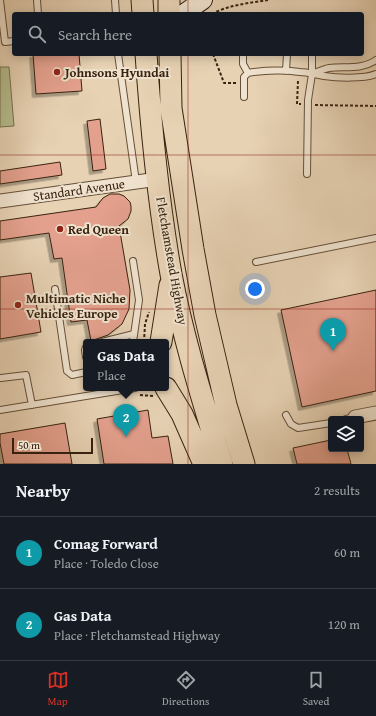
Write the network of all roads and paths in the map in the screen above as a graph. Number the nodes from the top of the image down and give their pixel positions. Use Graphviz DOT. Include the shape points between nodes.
graph roads {
  1 [pos="0,0"];
  2 [pos="37,0"];
  3 [pos="115,0"];
  4 [pos="142,0"];
  5 [pos="169,0"];
  6 [pos="203,0"];
  7 [pos="268,0"];
  8 [pos="38,12"];
  9 [pos="116,12"];
  10 [pos="143,12"];
  11 [pos="169,12"];
  12 [pos="185,12"];
  13 [pos="216,12"];
  14 [pos="12,41"];
  15 [pos="118,56"];
  16 [pos="146,56"];
  17 [pos="170,56"];
  18 [pos="214,56"];
  19 [pos="243,56"];
  20 [pos="287,56"];
  21 [pos="312,56"];
  22 [pos="376,60"];
  23 [pos="286,71"];
  24 [pos="248,73"];
  25 [pos="312,74"];
  26 [pos="376,74"];
  27 [pos="298,81"];
  28 [pos="243,82"];
  29 [pos="244,97"];
  30 [pos="308,105"];
  31 [pos="376,106"];
  32 [pos="307,174"];
  33 [pos="158,179"];
  34 [pos="136,182"];
  35 [pos="0,201"];
  36 [pos="376,238"];
  37 [pos="133,261"];
  38 [pos="256,262"];
  39 [pos="171,274"];
  40 [pos="54,289"];
  41 [pos="149,310"];
  42 [pos="134,334"];
  43 [pos="114,339"];
  44 [pos="133,339"];
  45 [pos="144,339"];
  46 [pos="161,339"];
  47 [pos="83,373"];
  48 [pos="1,378"];
  49 [pos="105,391"];
  50 [pos="168,391"];
  51 [pos="32,405"];
  52 [pos="0,410"];
  53 [pos="376,413"];
  54 [pos="286,416"];
  55 [pos="360,416"];
  56 [pos="328,423"];
  57 [pos="204,464"];
  58 [pos="222,464"];
  59 [pos="244,464"];
  1 -- 14 [label="lane" via="5,42"];
  2 -- 8 [label="lane"];
  3 -- 9 [label="lane"];
  4 -- 10 [label="highway"];
  5 -- 11 [label="highway"];
  6 -- 12 [label="main road"];
  7 -- 13 [label="path"];
  15 -- 34 [label="lane"];
  16 -- 33 [label="highway, Fletchamstead Highway"];
  17 -- 59 [label="highway, Fletchamstead Highway" via="171,108 192,249 223,390"];
  18 -- 28 [label="path" via="224,83"];
  19 -- 24 [label="lane" via="243,64"];
  20 -- 23 [label="lane"];
  21 -- 25 [label="lane"];
  22 -- 25 [label="lane" via="351,67 328,68"];
  23 -- 24 [label="lane"];
  23 -- 25 [label="lane"];
  24 -- 28 [label="lane"];
  25 -- 26 [label="lane" via="354,77"];
  25 -- 30 [label="lane"];
  27 -- 30 [label="path" via="297,104"];
  28 -- 29 [label="lane"];
  30 -- 31 [label="path"];
  30 -- 32 [label="lane"];
  33 -- 34 [label="street, Standard Avenue"];
  33 -- 39 [label="highway, Fletchamstead Highway"];
  34 -- 35 [label="street, Standard Avenue"];
  36 -- 38 [label="lane"];
  37 -- 42 [label="lane" via="139,300"];
  39 -- 46 [label="highway"];
  39 -- 58 [label="highway, Fletchamstead Highway" via="203,403"];
  40 -- 47 [label="lane" via="67,371 72,375"];
  41 -- 45 [label="path"];
  42 -- 43 [label="lane"];
  42 -- 44 [label="lane"];
  48 -- 51 [label="lane" via="26,375"];
  49 -- 51 [label="lane"];
  50 -- 57 [label="highway" via="182,414"];
  51 -- 52 [label="lane"];
  53 -- 55 [label="street"];
  54 -- 56 [label="lane" via="291,424 298,428"];
}
